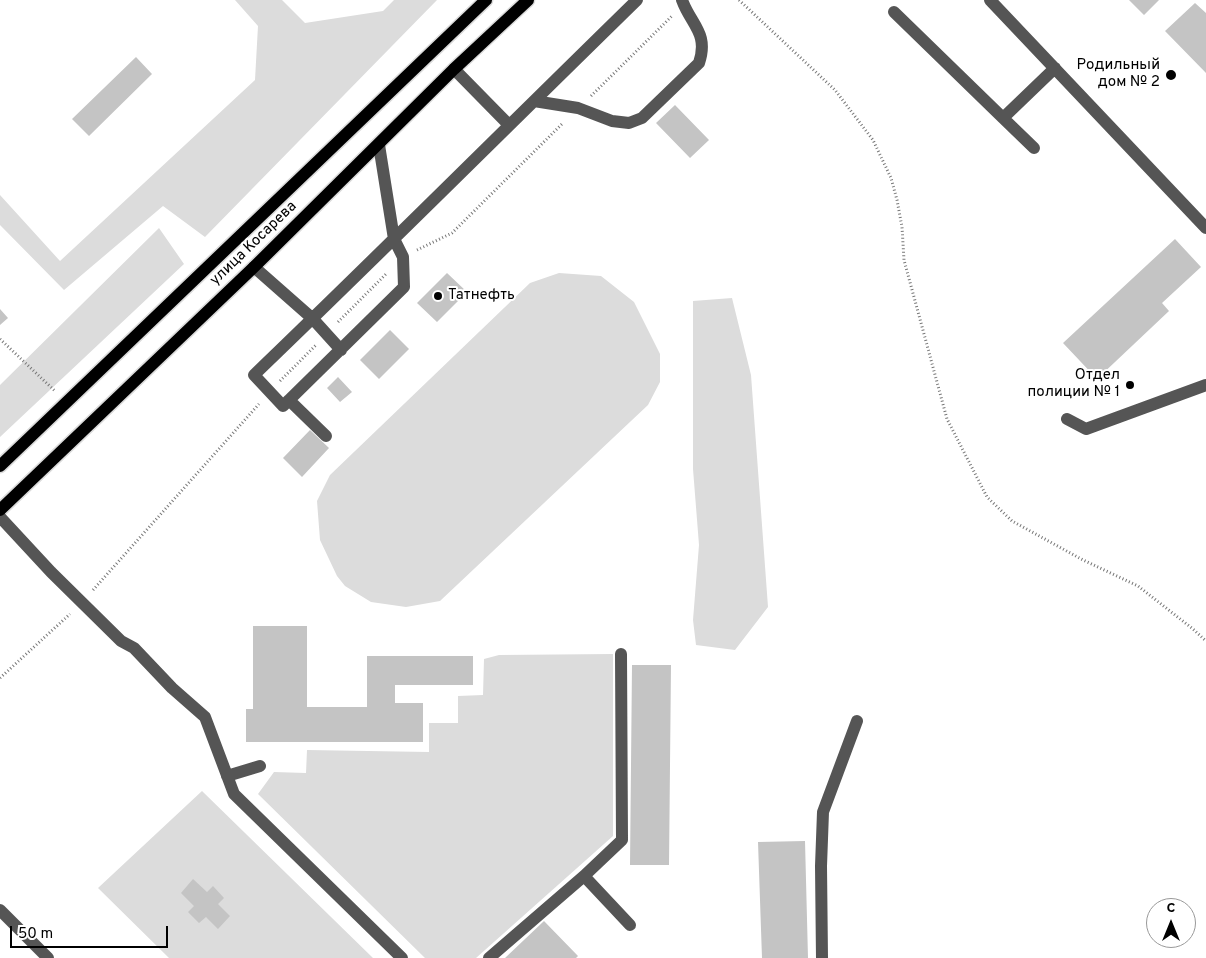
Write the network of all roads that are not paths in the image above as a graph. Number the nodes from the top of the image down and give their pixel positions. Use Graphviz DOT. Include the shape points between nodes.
graph roads {
  1 [pos="486,0"];
  2 [pos="528,0"];
  3 [pos="636,0"];
  4 [pos="682,0"];
  5 [pos="990,0"];
  6 [pos="894,12"];
  7 [pos="1055,68"];
  8 [pos="454,69"];
  9 [pos="534,101"];
  10 [pos="1004,118"];
  11 [pos="509,125"];
  12 [pos="379,145"];
  13 [pos="1034,148"];
  14 [pos="1206,228"];
  15 [pos="394,239"];
  16 [pos="254,267"];
  17 [pos="313,319"];
  18 [pos="341,350"];
  19 [pos="1206,385"];
  20 [pos="289,400"];
  21 [pos="1067,419"];
  22 [pos="326,436"];
  23 [pos="0,466"];
  24 [pos="0,510"];
  25 [pos="0,517"];
  26 [pos="621,654"];
  27 [pos="857,721"];
  28 [pos="260,766"];
  29 [pos="227,776"];
  30 [pos="584,876"];
  31 [pos="0,910"];
  32 [pos="630,925"];
  33 [pos="48,958"];
  34 [pos="402,958"];
  35 [pos="489,958"];
  36 [pos="822,958"];
  1 -- 23 [label="main road, улица Косарева"];
  2 -- 8 [label="main road, улица Косарева"];
  3 -- 9 [label="street"];
  4 -- 9 [label="street" via="701,36 703,52 700,63 642,118 628,123 612,121 578,108"];
  5 -- 7 [label="street"];
  6 -- 10 [label="street"];
  7 -- 10 [label="street"];
  7 -- 14 [label="street"];
  8 -- 11 [label="street"];
  8 -- 12 [label="main road, улица Косарева"];
  9 -- 11 [label="street"];
  10 -- 13 [label="street"];
  11 -- 15 [label="street"];
  12 -- 15 [label="street"];
  12 -- 16 [label="main road, улица Косарева"];
  15 -- 17 [label="street"];
  15 -- 18 [label="street" via="403,257 404,287"];
  16 -- 17 [label="street"];
  16 -- 24 [label="main road, улица Косарева"];
  17 -- 18 [label="street"];
  17 -- 20 [label="street" via="254,375 283,406"];
  18 -- 20 [label="street"];
  19 -- 21 [label="street" via="1086,429"];
  20 -- 22 [label="street"];
  25 -- 29 [label="street" via="121,641 134,648 205,718"];
  26 -- 30 [label="street" via="622,840"];
  27 -- 36 [label="street" via="823,812 820,866"];
  28 -- 29 [label="street"];
  29 -- 34 [label="street" via="234,794"];
  30 -- 32 [label="street"];
  30 -- 35 [label="street"];
  31 -- 33 [label="street"];
}
